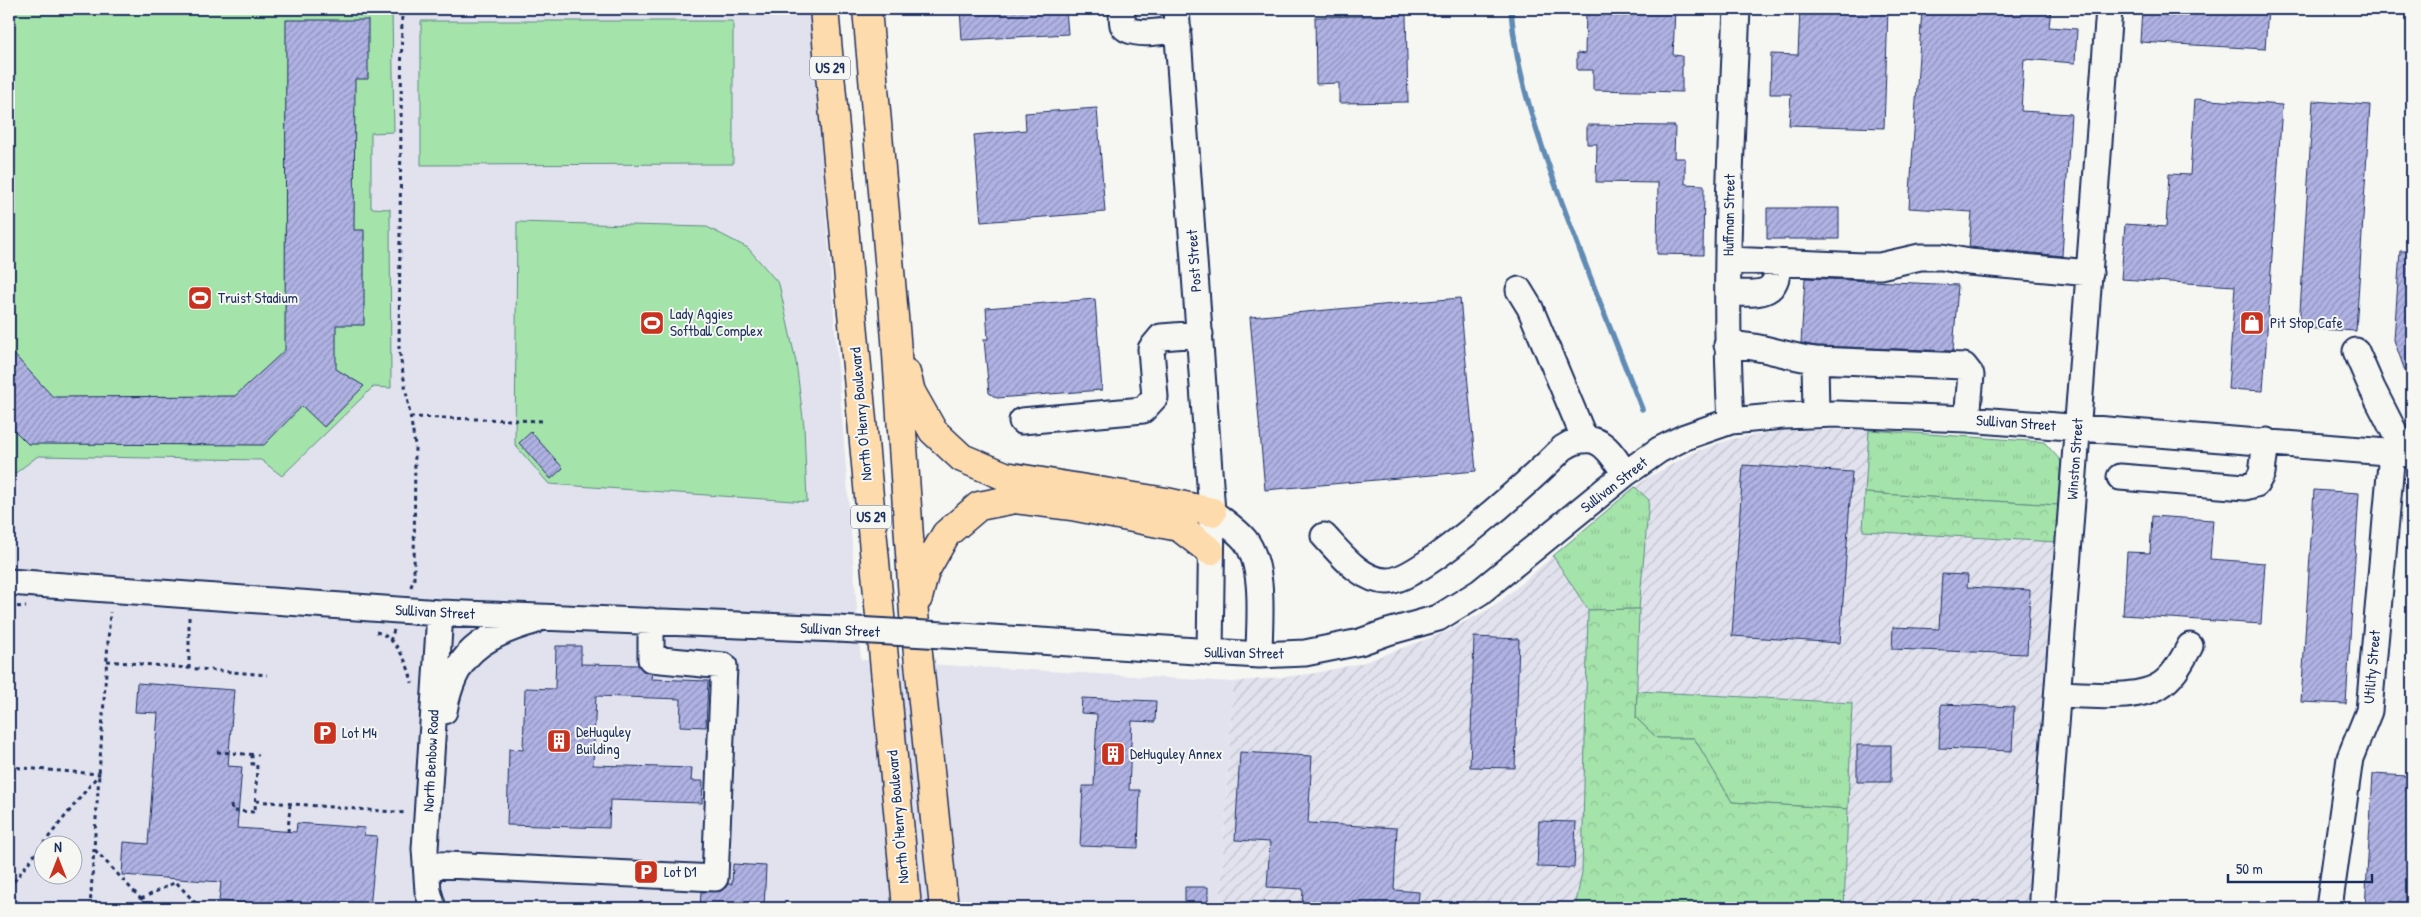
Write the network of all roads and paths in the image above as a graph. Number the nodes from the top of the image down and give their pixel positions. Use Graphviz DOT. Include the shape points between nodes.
graph roads {
  1 [pos="402,9"];
  2 [pos="824,9"];
  3 [pos="866,9"];
  4 [pos="1737,9"];
  5 [pos="2109,9"];
  6 [pos="1122,17"];
  7 [pos="1177,19"];
  8 [pos="1729,260"];
  9 [pos="1778,262"];
  10 [pos="2090,273"];
  11 [pos="1519,290"];
  12 [pos="1728,293"];
  13 [pos="1200,334"];
  14 [pos="896,339"];
  15 [pos="1727,346"];
  16 [pos="2356,351"];
  17 [pos="1815,360"];
  18 [pos="1816,414"];
  19 [pos="410,418"];
  20 [pos="1967,419"];
  21 [pos="546,421"];
  22 [pos="1022,421"];
  23 [pos="1731,421"];
  24 [pos="2078,427"];
  25 [pos="1585,440"];
  26 [pos="2266,441"];
  27 [pos="2403,453"];
  28 [pos="1625,474"];
  29 [pos="2120,477"];
  30 [pos="1212,512"];
  31 [pos="1324,536"];
  32 [pos="1210,551"];
  33 [pos="9,582"];
  34 [pos="9,606"];
  35 [pos="27,607"];
  36 [pos="402,610"];
  37 [pos="101,612"];
  38 [pos="110,612"];
  39 [pos="120,613"];
  40 [pos="440,613"];
  41 [pos="914,614"];
  42 [pos="179,616"];
  43 [pos="189,617"];
  44 [pos="199,617"];
  45 [pos="547,617"];
  46 [pos="651,621"];
  47 [pos="374,631"];
  48 [pos="390,641"];
  49 [pos="2190,646"];
  50 [pos="1210,653"];
  51 [pos="1259,655"];
  52 [pos="107,662"];
  53 [pos="189,668"];
  54 [pos="267,675"];
  55 [pos="413,688"];
  56 [pos="2059,694"];
  57 [pos="217,752"];
  58 [pos="252,755"];
  59 [pos="259,755"];
  60 [pos="431,764"];
  61 [pos="9,767"];
  62 [pos="99,774"];
  63 [pos="256,801"];
  64 [pos="290,804"];
  65 [pos="232,805"];
  66 [pos="412,814"];
  67 [pos="288,832"];
  68 [pos="52,834"];
  69 [pos="94,849"];
  70 [pos="32,859"];
  71 [pos="426,864"];
  72 [pos="9,887"];
  73 [pos="141,899"];
  74 [pos="21,908"];
  75 [pos="90,908"];
  76 [pos="131,908"];
  77 [pos="200,908"];
  78 [pos="433,908"];
  79 [pos="907,908"];
  80 [pos="944,908"];
  81 [pos="2044,908"];
  82 [pos="2329,908"];
  1 -- 19 [label="path" via="399,349"];
  2 -- 79 [label="highway, North O'Henry Boulevard / US 29"];
  3 -- 14 [label="highway, US 29"];
  4 -- 8 [label="street, Huffman Street"];
  5 -- 10 [label="street, Winston Street"];
  6 -- 7 [label="street" via="1127,30 1140,33"];
  7 -- 13 [label="street, Post Street"];
  8 -- 9 [label="street"];
  8 -- 12 [label="street, Huffman Street"];
  9 -- 10 [label="street" via="1880,266 1920,257 1942,257"];
  9 -- 12 [label="street" via="1778,275 1773,287 1762,293"];
  10 -- 24 [label="street, Winston Street"];
  11 -- 25 [label="street" via="1534,316"];
  12 -- 15 [label="street, Huffman Street"];
  13 -- 22 [label="street" via="1161,337 1152,349 1154,397 1143,410"];
  13 -- 30 [label="street, Post Street"];
  14 -- 30 [label="highway" via="911,392 933,430 962,458 1005,476"];
  14 -- 41 [label="highway, US 29"];
  15 -- 17 [label="street" via="1746,345"];
  15 -- 23 [label="street, Huffman Street"];
  16 -- 27 [label="street"];
  17 -- 18 [label="street"];
  17 -- 20 [label="street" via="1964,366 1971,375"];
  18 -- 20 [label="street, Sullivan Street"];
  18 -- 23 [label="street, Sullivan Street"];
  19 -- 21 [label="path"];
  19 -- 36 [label="path" via="415,444 414,579"];
  20 -- 24 [label="street, Sullivan Street"];
  23 -- 28 [label="street, Sullivan Street" via="1659,450"];
  24 -- 26 [label="street, Sullivan Street"];
  24 -- 56 [label="street, Winston Street"];
  25 -- 28 [label="street" via="1609,449"];
  25 -- 31 [label="street" via="1563,448 1440,555 1398,580 1378,580 1366,574 1348,562"];
  26 -- 27 [label="street, Sullivan Street"];
  26 -- 29 [label="street" via="2262,473 2256,484 2246,487"];
  27 -- 82 [label="street, Utility Street" via="2369,711 2350,758"];
  28 -- 51 [label="street, Sullivan Street" via="1480,592 1438,618 1360,642 1305,653"];
  30 -- 32 [label="street, Post Street"];
  30 -- 51 [label="street" via="1245,541 1255,562 1259,589"];
  32 -- 41 [label="highway" via="1179,527 1072,506 1015,499 979,506 946,534 925,571"];
  32 -- 50 [label="street, Post Street"];
  33 -- 36 [label="street, Sullivan Street"];
  34 -- 35 [label="path"];
  36 -- 40 [label="street, Sullivan Street"];
  36 -- 48 [label="path"];
  37 -- 38 [label="path"];
  38 -- 39 [label="path"];
  38 -- 52 [label="path"];
  40 -- 45 [label="street, Sullivan Street"];
  40 -- 60 [label="street, North Benbow Road"];
  41 -- 80 [label="highway, US 29"];
  42 -- 43 [label="path"];
  43 -- 44 [label="path"];
  43 -- 53 [label="path"];
  45 -- 46 [label="street, Sullivan Street"];
  45 -- 60 [label="street" via="516,626 480,643 457,668 446,698 441,732"];
  46 -- 50 [label="street, Sullivan Street, bridge" via="961,636"];
  46 -- 71 [label="street" via="651,659 724,666 715,878"];
  47 -- 48 [label="path"];
  48 -- 55 [label="path" via="410,672"];
  49 -- 56 [label="street" via="2175,672 2159,686 2135,694"];
  50 -- 51 [label="street, Sullivan Street"];
  52 -- 53 [label="path"];
  52 -- 62 [label="path"];
  53 -- 54 [label="path"];
  56 -- 81 [label="street, Winston Street" via="2042,898"];
  57 -- 58 [label="path"];
  58 -- 59 [label="path"];
  58 -- 63 [label="path" via="252,764 257,764"];
  60 -- 71 [label="street, North Benbow Road"];
  61 -- 62 [label="path"];
  62 -- 68 [label="path"];
  62 -- 69 [label="path"];
  63 -- 64 [label="path"];
  63 -- 65 [label="path" via="255,812 232,812"];
  64 -- 66 [label="path"];
  64 -- 67 [label="path"];
  69 -- 73 [label="path"];
  69 -- 75 [label="path"];
  70 -- 72 [label="path"];
  71 -- 78 [label="street, North Benbow Road"];
  72 -- 74 [label="path"];
  73 -- 76 [label="path"];
  73 -- 77 [label="path" via="176,882"];
}
